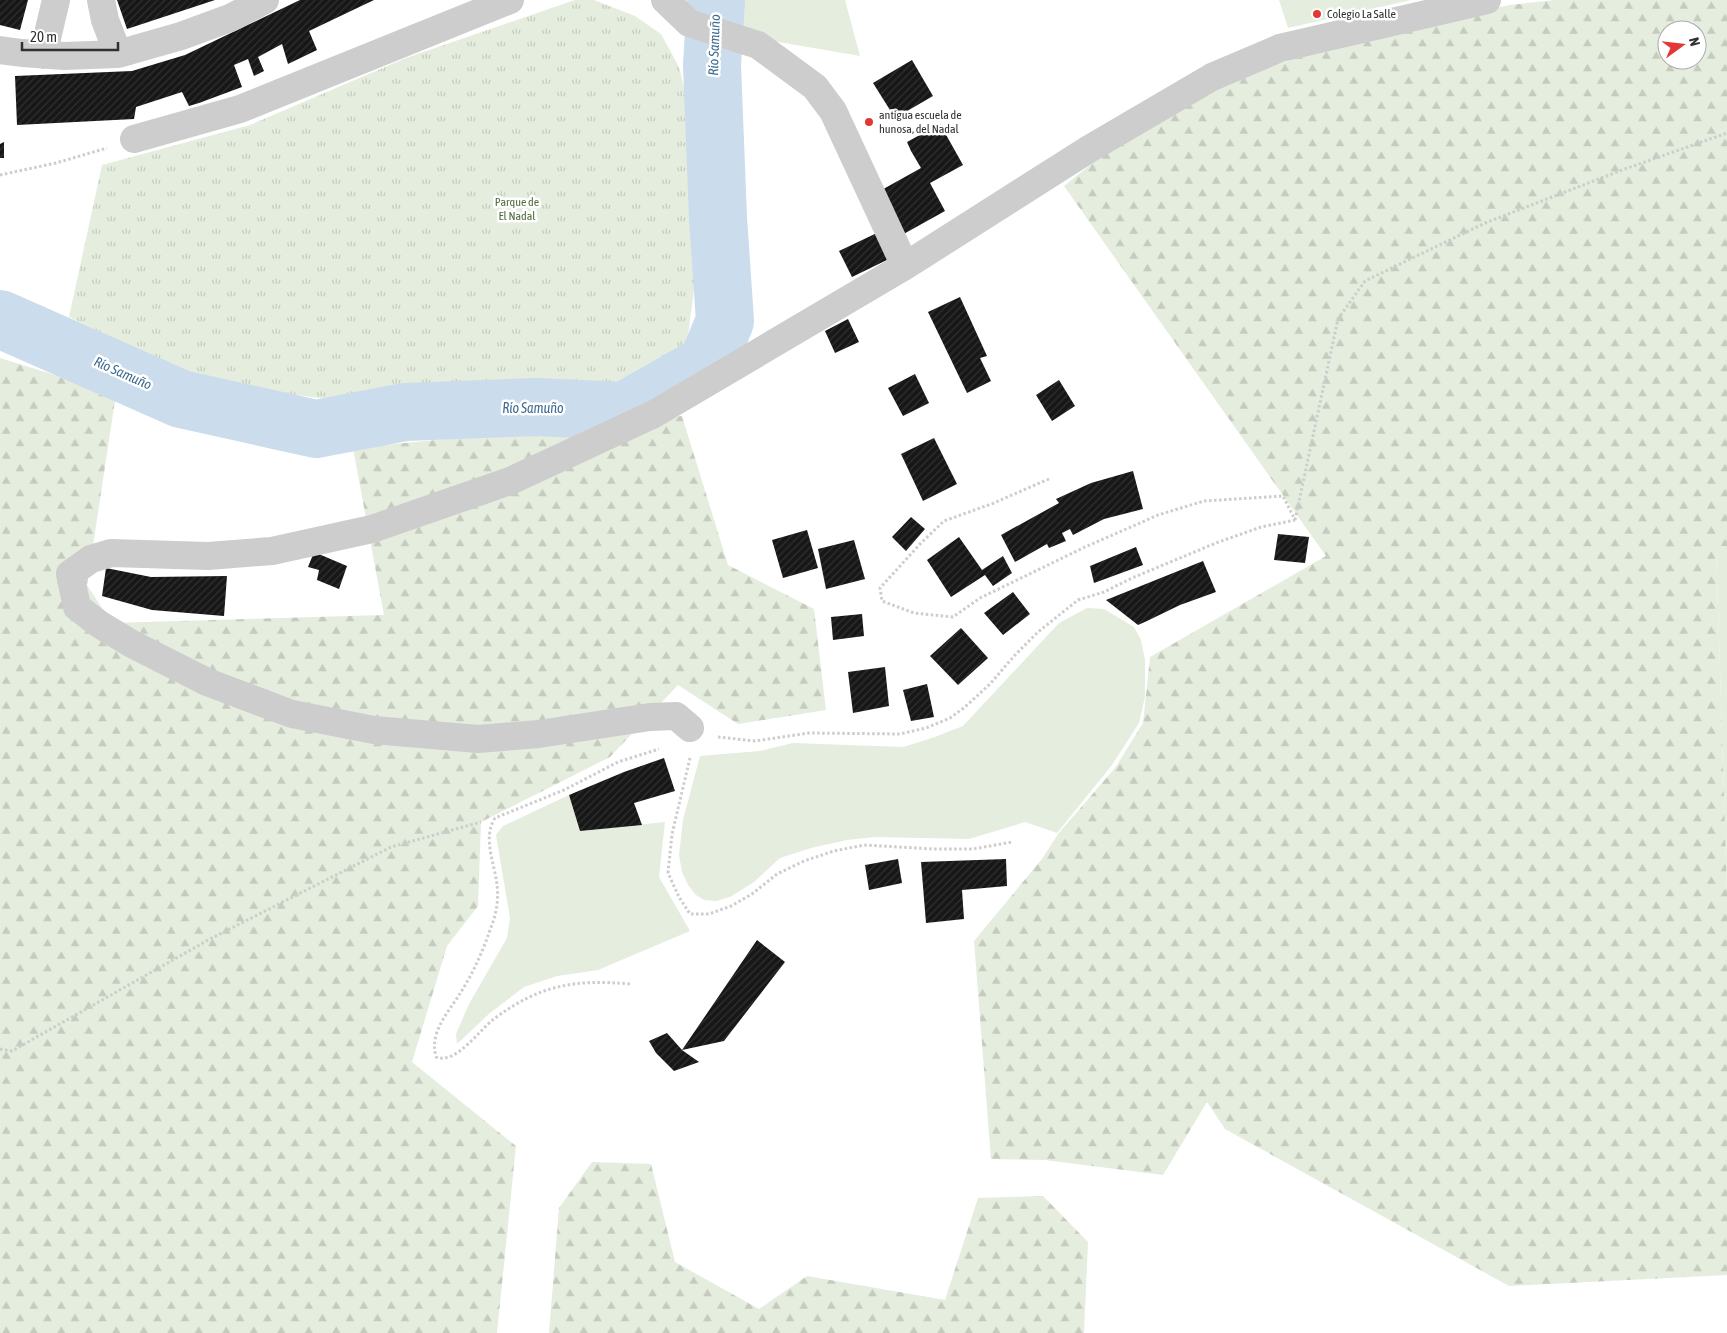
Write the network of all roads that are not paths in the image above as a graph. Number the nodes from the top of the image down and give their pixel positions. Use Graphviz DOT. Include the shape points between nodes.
graph roads {
  1 [pos="56,0"];
  2 [pos="101,0"];
  3 [pos="265,0"];
  4 [pos="510,0"];
  5 [pos="665,0"];
  6 [pos="1487,0"];
  7 [pos="0,50"];
  8 [pos="118,54"];
  9 [pos="43,55"];
  10 [pos="134,139"];
  11 [pos="905,266"];
  12 [pos="690,728"];
  1 -- 9 [label="street"];
  2 -- 8 [label="street"];
  3 -- 8 [label="street" via="230,18"];
  4 -- 10 [label="street" via="240,109"];
  5 -- 11 [label="street" via="689,23 758,45 815,88 833,110"];
  6 -- 11 [label="street" via="1280,48 1212,77 1089,149"];
  7 -- 9 [label="street"];
  8 -- 9 [label="street"];
  11 -- 12 [label="street" via="654,414 510,481 372,529 272,552 208,556 111,553 91,559 70,574 77,607 99,624 207,682 292,714 374,730 478,739 539,734 650,717 676,716"];
}
